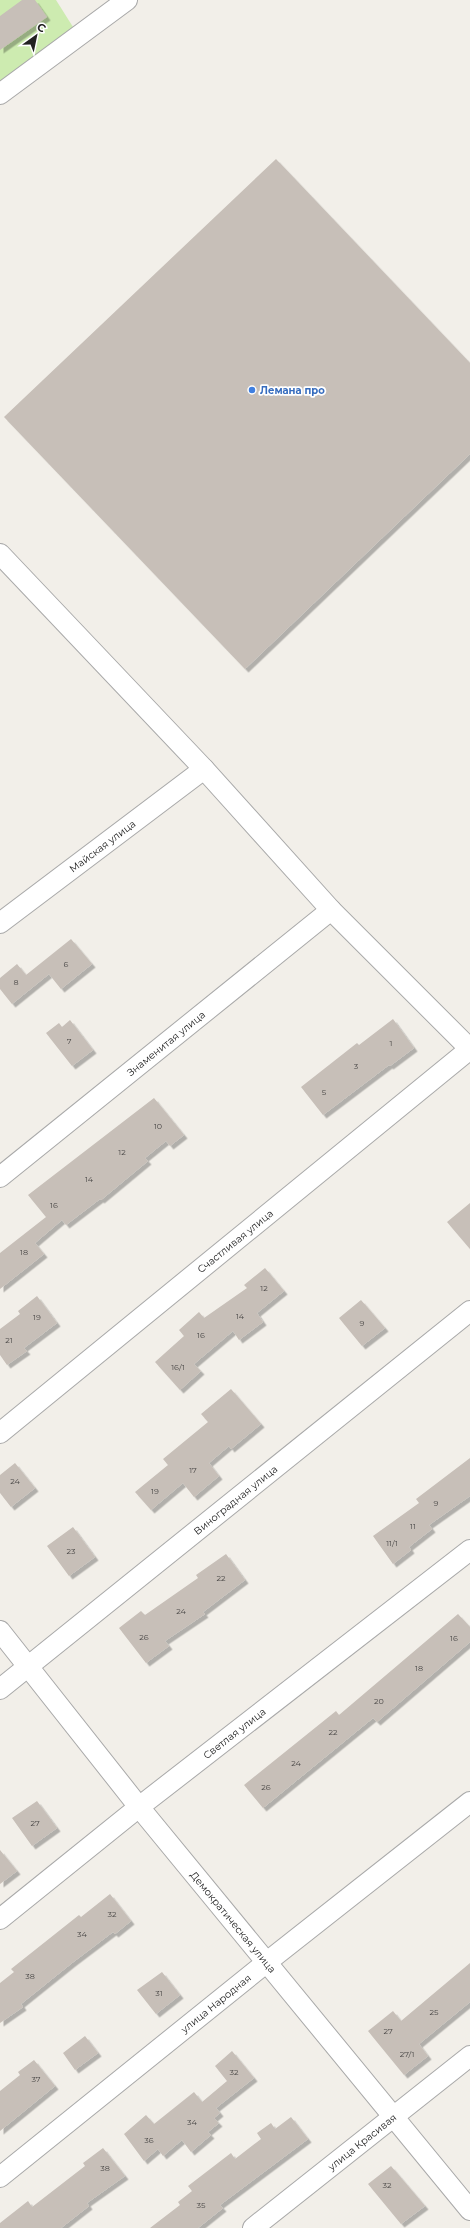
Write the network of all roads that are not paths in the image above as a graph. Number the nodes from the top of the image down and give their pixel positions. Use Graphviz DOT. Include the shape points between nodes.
graph roads {
  1 [pos="127,0"];
  2 [pos="0,94"];
  3 [pos="0,554"];
  4 [pos="204,769"];
  5 [pos="331,910"];
  6 [pos="0,923"];
  7 [pos="470,1050"];
  8 [pos="0,1176"];
  9 [pos="470,1311"];
  10 [pos="0,1433"];
  11 [pos="470,1550"];
  12 [pos="0,1631"];
  13 [pos="28,1666"];
  14 [pos="0,1689"];
  15 [pos="470,1802"];
  16 [pos="139,1807"];
  17 [pos="0,1919"];
  18 [pos="266,1962"];
  19 [pos="470,2056"];
  20 [pos="394,2116"];
  21 [pos="0,2177"];
  22 [pos="470,2210"];
  23 [pos="254,2228"];
  1 -- 2 [label="street"];
  3 -- 4 [label="street"];
  4 -- 5 [label="street"];
  4 -- 6 [label="street, Майская улица"];
  5 -- 7 [label="street"];
  5 -- 8 [label="street, Знаменитая улица"];
  7 -- 10 [label="street, Счастливая улица"];
  9 -- 13 [label="street, Виноградная улица"];
  11 -- 16 [label="street, Светлая улица"];
  12 -- 13 [label="street, Демократическая улица"];
  13 -- 14 [label="street, Виноградная улица"];
  13 -- 16 [label="street, Демократическая улица"];
  15 -- 18 [label="street, улица Народная"];
  16 -- 17 [label="street, Светлая улица"];
  16 -- 18 [label="street, Демократическая улица"];
  18 -- 20 [label="street, Демократическая улица"];
  18 -- 21 [label="street, улица Народная"];
  19 -- 20 [label="street, улица Красивая"];
  20 -- 22 [label="street, Демократическая улица"];
  20 -- 23 [label="street, улица Красивая"];
}
